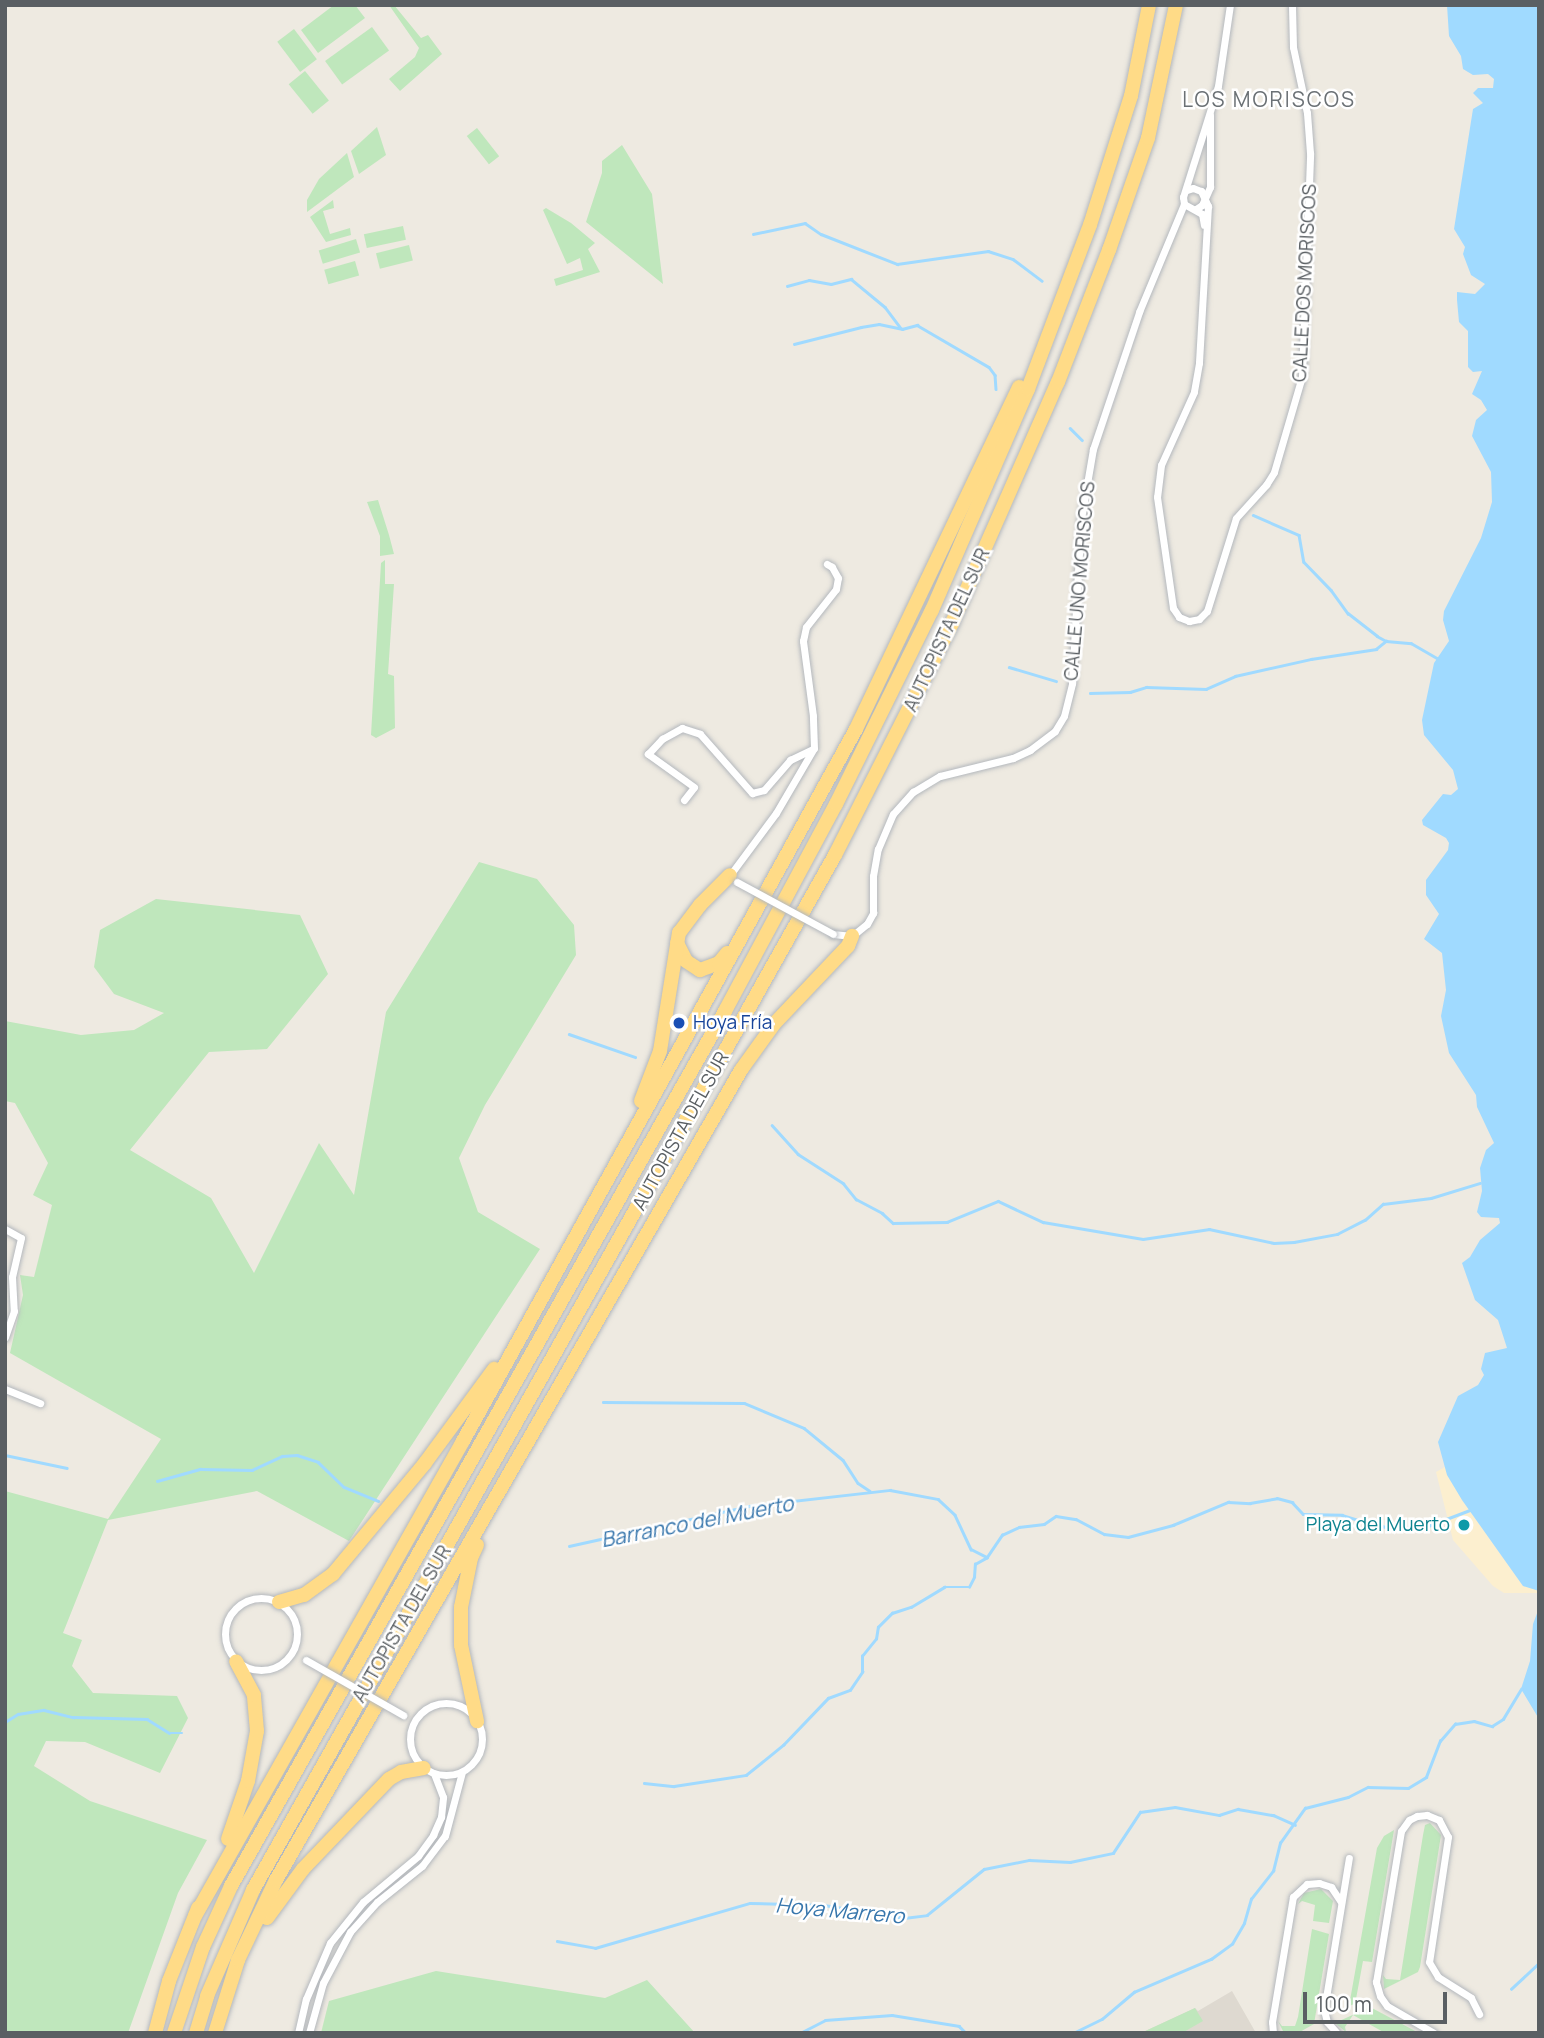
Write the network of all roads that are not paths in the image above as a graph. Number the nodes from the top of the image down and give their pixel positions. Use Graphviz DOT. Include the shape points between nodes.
graph roads {
  1 [pos="1149,5"];
  2 [pos="1176,5"];
  3 [pos="1230,5"];
  4 [pos="1292,5"];
  5 [pos="1210,114"];
  6 [pos="1187,190"];
  7 [pos="1205,199"];
  8 [pos="1184,204"];
  9 [pos="1196,209"];
  10 [pos="1205,229"];
  11 [pos="1072,277"];
  12 [pos="827,564"];
  13 [pos="814,748"];
  14 [pos="684,800"];
  15 [pos="733,878"];
  16 [pos="754,916"];
  17 [pos="852,936"];
  18 [pos="677,942"];
  19 [pos="628,1138"];
  20 [pos="5,1229"];
  21 [pos="626,1230"];
  22 [pos="526,1326"];
  23 [pos="5,1337"];
  24 [pos="570,1365"];
  25 [pos="5,1389"];
  26 [pos="40,1403"];
  27 [pos="517,1461"];
  28 [pos="279,1602"];
  29 [pos="293,1653"];
  30 [pos="236,1661"];
  31 [pos="414,1721"];
  32 [pos="477,1721"];
  33 [pos="429,1771"];
  34 [pos="462,1772"];
  35 [pos="1349,1858"];
  36 [pos="1341,1902"];
  37 [pos="195,1916"];
  38 [pos="233,1981"];
  39 [pos="1479,2014"];
  40 [pos="155,2033"];
  41 [pos="174,2033"];
  42 [pos="197,2033"];
  43 [pos="215,2033"];
  44 [pos="298,2033"];
  45 [pos="309,2033"];
  46 [pos="1273,2033"];
  47 [pos="1337,2033"];
  48 [pos="1434,2033"];
  1 -- 11 [label="highway, AUTOPISTA DEL SUR" via="1131,96"];
  2 -- 21 [label="highway, AUTOPISTA DEL SUR" via="1148,138 1086,310 1002,514 835,855"];
  3 -- 5 [label="street, CALLE UNO MORISCOS"];
  4 -- 10 [label="street, CALLE DOS MORISCOS" via="1293,47 1310,153 1302,376 1274,472 1236,518 1207,611 1189,621 1178,617 1173,608 1157,486 1164,456 1197,381"];
  5 -- 6 [label="street, CALLE UNO MORISCOS"];
  5 -- 7 [label="street" via="1210,187"];
  6 -- 7 [label="street" via="1199,189"];
  6 -- 8 [label="street, CALLE UNO MORISCOS"];
  7 -- 9 [label="street"];
  7 -- 10 [label="street"];
  8 -- 9 [label="street"];
  8 -- 17 [label="street, CALLE UNO MORISCOS" via="1139,312 1093,449 1081,519 1072,684 1064,716 1055,731 1030,750 940,776 903,803 878,849 873,913"];
  9 -- 10 [label="street"];
  11 -- 16 [label="highway" via="856,729"];
  11 -- 41 [label="highway, AUTOPISTA DEL SUR" via="960,548 836,804 725,1011 230,1886 203,1947"];
  12 -- 13 [label="street" via="838,578 836,589 806,627 803,641"];
  13 -- 14 [label="street" via="790,760 764,790 752,793 700,734 682,729 662,739 648,754 694,787"];
  13 -- 15 [label="street"];
  15 -- 17 [label="street, bridge" via="833,934"];
  15 -- 18 [label="highway" via="691,915"];
  16 -- 18 [label="highway" via="740,929 725,957 709,969 700,970 686,961"];
  16 -- 19 [label="highway"];
  17 -- 24 [label="highway" via="848,946 774,1024 741,1070"];
  18 -- 19 [label="highway" via="660,1051"];
  19 -- 22 [label="highway"];
  20 -- 23 [label="street" via="18,1235 20,1245 12,1277 15,1311"];
  21 -- 24 [label="highway"];
  21 -- 42 [label="highway, AUTOPISTA DEL SUR" via="253,1890 207,1996"];
  22 -- 28 [label="highway" via="425,1463 333,1574 304,1595"];
  22 -- 37 [label="highway"];
  24 -- 27 [label="highway"];
  25 -- 26 [label="street"];
  27 -- 32 [label="highway" via="471,1558 461,1607 461,1645"];
  27 -- 38 [label="highway" via="276,1880 238,1960"];
  28 -- 29 [label="street" via="297,1625"];
  28 -- 30 [label="street" via="249,1600 232,1612 225,1641"];
  29 -- 30 [label="street" via="284,1663 265,1671"];
  29 -- 31 [label="street, bridge"];
  30 -- 37 [label="highway" via="254,1695 257,1731 248,1781 231,1832"];
  31 -- 32 [label="street" via="428,1708 450,1703 466,1709"];
  31 -- 33 [label="street" via="410,1748"];
  32 -- 34 [label="street" via="481,1747 474,1762"];
  33 -- 34 [label="street" via="449,1776"];
  33 -- 38 [label="highway" via="401,1772 389,1779 303,1869 273,1907"];
  33 -- 44 [label="street" via="443,1797 433,1835 418,1856 363,1902 330,1943 306,1999"];
  34 -- 45 [label="street" via="446,1836 422,1866 377,1902 350,1932 323,1983"];
  35 -- 36 [label="street"];
  36 -- 46 [label="street" via="1331,1887 1319,1883 1301,1887 1293,1897"];
  36 -- 47 [label="street" via="1324,2010"];
  37 -- 40 [label="highway" via="169,1981"];
  38 -- 43 [label="highway"];
  39 -- 48 [label="street" via="1471,1998 1438,1978 1429,1962 1448,1837 1439,1820 1417,1816 1401,1831 1376,1982 1387,2006"];
}
